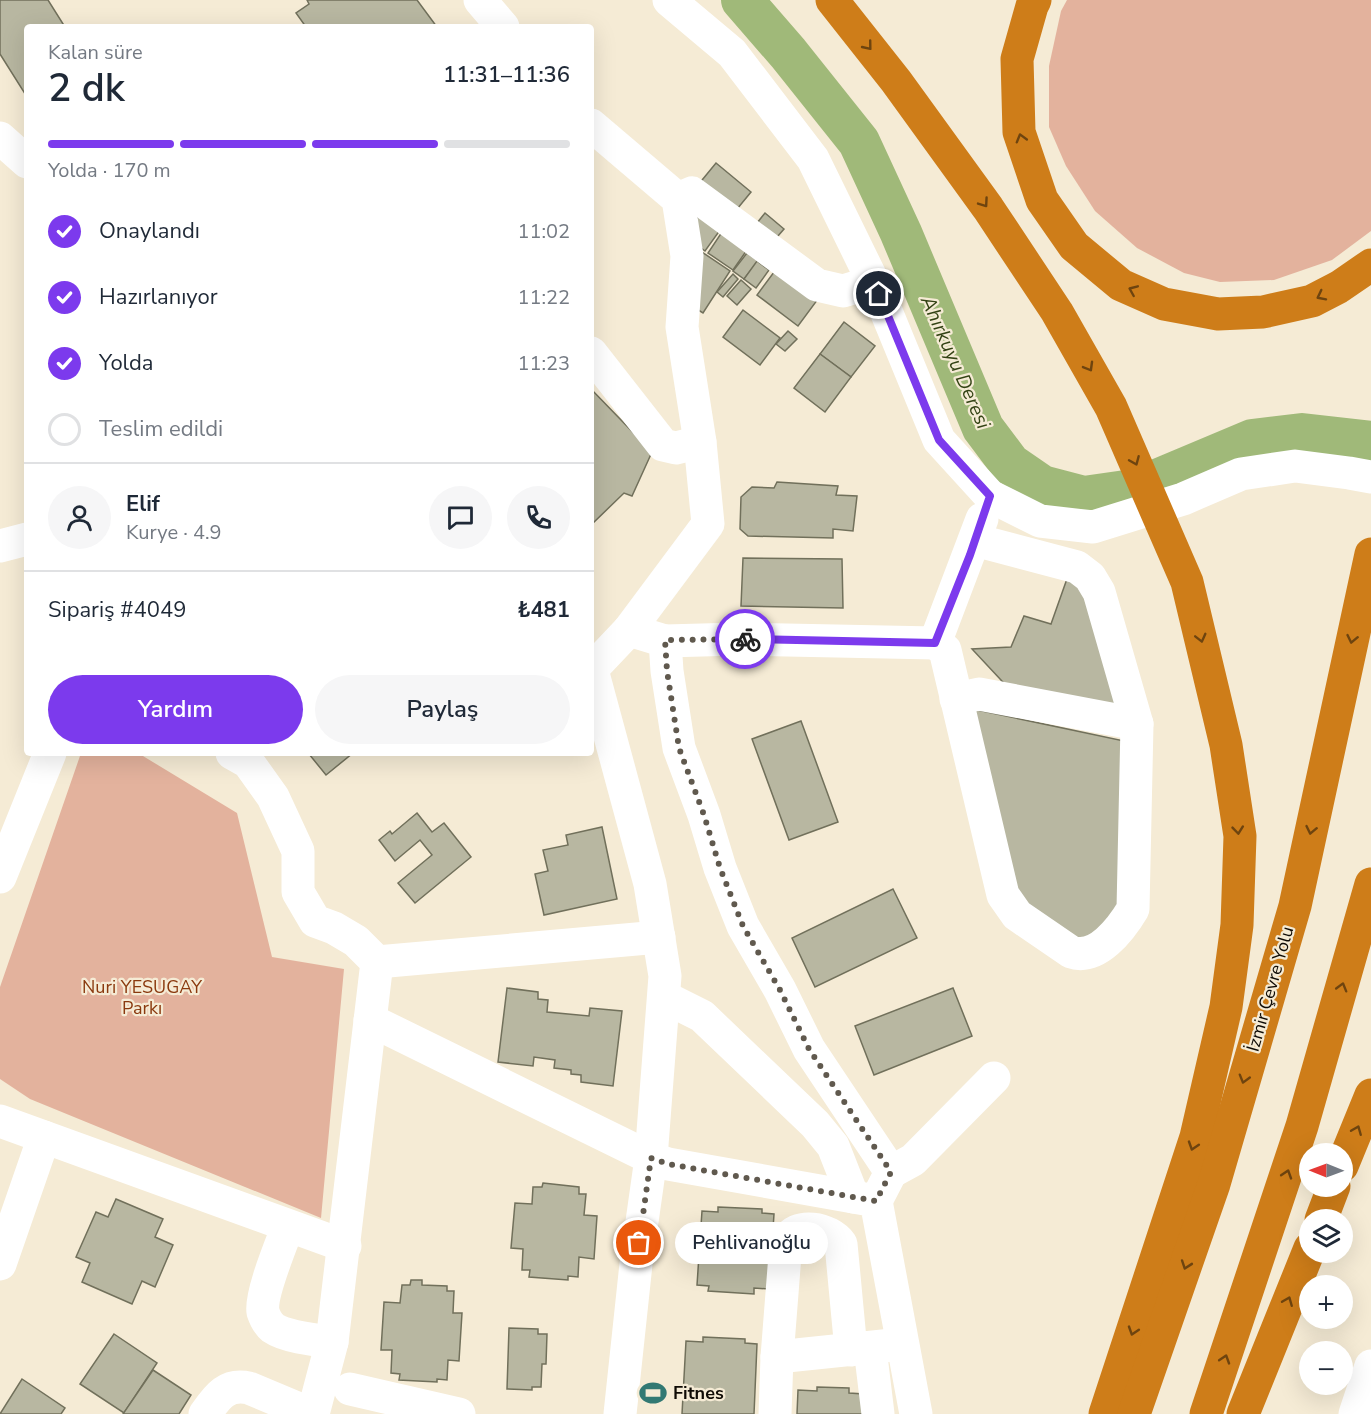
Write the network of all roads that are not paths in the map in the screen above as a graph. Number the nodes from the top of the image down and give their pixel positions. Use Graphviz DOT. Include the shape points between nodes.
graph roads {
  1 [pos="480,0"];
  2 [pos="669,0"];
  3 [pos="832,0"];
  4 [pos="1035,0"];
  5 [pos="500,24"];
  6 [pos="594,128"];
  7 [pos="0,138"];
  8 [pos="24,159"];
  9 [pos="678,199"];
  10 [pos="1371,265"];
  11 [pos="873,282"];
  12 [pos="594,357"];
  13 [pos="700,442"];
  14 [pos="1371,477"];
  15 [pos="990,496"];
  16 [pos="24,540"];
  17 [pos="975,540"];
  18 [pos="0,546"];
  19 [pos="1368,568"];
  20 [pos="629,630"];
  21 [pos="665,640"];
  22 [pos="935,643"];
  23 [pos="594,665"];
  24 [pos="594,674"];
  25 [pos="956,699"];
  26 [pos="1137,724"];
  27 [pos="49,756"];
  28 [pos="238,756"];
  29 [pos="0,877"];
  30 [pos="1371,884"];
  31 [pos="659,937"];
  32 [pos="377,962"];
  33 [pos="664,997"];
  34 [pos="370,1020"];
  35 [pos="994,1078"];
  36 [pos="1371,1095"];
  37 [pos="1,1124"];
  38 [pos="44,1137"];
  39 [pos="1351,1143"];
  40 [pos="651,1158"];
  41 [pos="891,1172"];
  42 [pos="865,1199"];
  43 [pos="288,1226"];
  44 [pos="345,1246"];
  45 [pos="1304,1263"];
  46 [pos="0,1264"];
  47 [pos="332,1342"];
  48 [pos="902,1344"];
  49 [pos="861,1349"];
  50 [pos="777,1357"];
  51 [pos="1371,1365"];
  52 [pos="350,1389"];
  53 [pos="205,1414"];
  54 [pos="312,1414"];
  55 [pos="459,1414"];
  56 [pos="620,1414"];
  57 [pos="775,1414"];
  58 [pos="878,1414"];
  59 [pos="916,1414"];
  60 [pos="1105,1414"];
  61 [pos="1134,1414"];
  62 [pos="1206,1414"];
  63 [pos="1243,1414"];
  64 [pos="1356,1414"];
  1 -- 5 [label="street"];
  2 -- 11 [label="street" via="732,53 813,159"];
  3 -- 60 [label="highway, one-way" via="988,208 1057,312 1111,407 1187,582 1226,745 1240,836 1237,925 1226,1007 1196,1137"];
  10 -- 4 [label="highway, one-way" via="1312,301 1263,312 1218,314 1164,304 1120,285 1074,246 1042,200 1019,132 1017,59"];
  6 -- 9 [label="street"];
  7 -- 8 [label="street"];
  9 -- 11 [label="street" via="692,193 817,285 843,291"];
  9 -- 13 [label="street" via="687,256 682,327"];
  11 -- 15 [label="street" via="939,440"];
  12 -- 13 [label="street" via="663,445 676,448"];
  13 -- 20 [label="street" via="708,524"];
  14 -- 15 [label="street" via="1295,466 1241,474 1184,499 1093,527 1040,521"];
  15 -- 17 [label="street"];
  16 -- 18 [label="street"];
  17 -- 22 [label="street"];
  17 -- 26 [label="street" via="1077,567 1090,577 1099,592"];
  19 -- 61 [label="highway, İzmir Çevre Yolu, one-way" via="1294,906 1214,1184"];
  20 -- 21 [label="street"];
  20 -- 23 [label="street"];
  21 -- 22 [label="street"];
  21 -- 41 [label="street" via="679,748 743,926 809,1049"];
  22 -- 25 [label="street" via="945,650"];
  24 -- 31 [label="street" via="650,884"];
  25 -- 26 [label="street" via="979,694"];
  25 -- 26 [label="street" via="1003,895 1017,915 1077,954 1096,950 1124,924 1133,909"];
  27 -- 29 [label="street"];
  28 -- 32 [label="street" via="249,762 273,797 298,851 298,892 315,921 356,941"];
  62 -- 30 [label="highway, one-way" via="1302,1126"];
  31 -- 32 [label="street"];
  31 -- 33 [label="street" via="666,976"];
  32 -- 34 [label="street"];
  33 -- 40 [label="street"];
  33 -- 42 [label="street" via="702,1016 815,1124"];
  34 -- 40 [label="street"];
  34 -- 44 [label="street"];
  35 -- 41 [label="street" via="913,1160"];
  39 -- 36 [label="highway, one-way"];
  37 -- 38 [label="street"];
  38 -- 43 [label="street"];
  38 -- 46 [label="street"];
  40 -- 42 [label="street"];
  40 -- 56 [label="street"];
  41 -- 42 [label="street"];
  42 -- 48 [label="street"];
  43 -- 44 [label="street"];
  43 -- 47 [label="street" via="263,1312 281,1332"];
  44 -- 47 [label="street"];
  63 -- 45 [label="highway, one-way"];
  47 -- 54 [label="street"];
  48 -- 49 [label="street"];
  48 -- 59 [label="street"];
  49 -- 50 [label="street"];
  49 -- 50 [label="street" via="841,1244 825,1232 800,1229 790,1234 786,1242"];
  49 -- 58 [label="street"];
  50 -- 57 [label="street"];
  51 -- 64 [label="street"];
  52 -- 55 [label="street"];
  53 -- 54 [label="street" via="218,1395 240,1386"];
}
